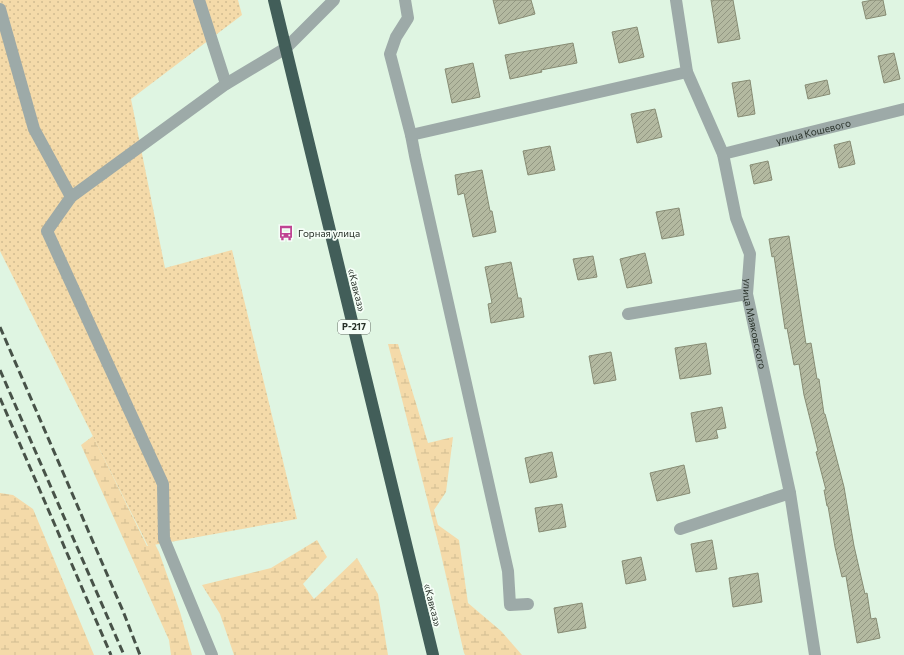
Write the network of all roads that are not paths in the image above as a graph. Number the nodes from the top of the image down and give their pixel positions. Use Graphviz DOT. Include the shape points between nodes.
graph roads {
  1 [pos="199,0"];
  2 [pos="274,0"];
  3 [pos="334,0"];
  4 [pos="405,0"];
  5 [pos="676,0"];
  6 [pos="0,9"];
  7 [pos="286,48"];
  8 [pos="687,72"];
  9 [pos="226,84"];
  10 [pos="904,109"];
  11 [pos="411,135"];
  12 [pos="724,154"];
  13 [pos="71,197"];
  14 [pos="747,294"];
  15 [pos="628,314"];
  16 [pos="790,493"];
  17 [pos="680,530"];
  18 [pos="528,604"];
  19 [pos="212,655"];
  20 [pos="433,655"];
  21 [pos="814,655"];
  1 -- 9 [label="street"];
  2 -- 7 [label="highway, «Кавказ» / Р-217"];
  3 -- 7 [label="street"];
  4 -- 11 [label="street" via="408,18 396,37 390,54"];
  5 -- 8 [label="street, улица Маяковского"];
  6 -- 13 [label="street" via="34,129"];
  7 -- 9 [label="street"];
  7 -- 20 [label="highway, «Кавказ» / Р-217"];
  8 -- 11 [label="street"];
  8 -- 12 [label="street, улица Маяковского"];
  9 -- 13 [label="street"];
  10 -- 12 [label="street, улица Кошевого"];
  11 -- 18 [label="street" via="508,571 510,605"];
  12 -- 14 [label="street, улица Маяковского" via="736,218 750,254"];
  13 -- 19 [label="street" via="47,231 164,484 164,539"];
  14 -- 15 [label="street"];
  14 -- 16 [label="street, улица Маяковского"];
  16 -- 17 [label="street"];
  16 -- 21 [label="street, улица Маяковского"];
}
